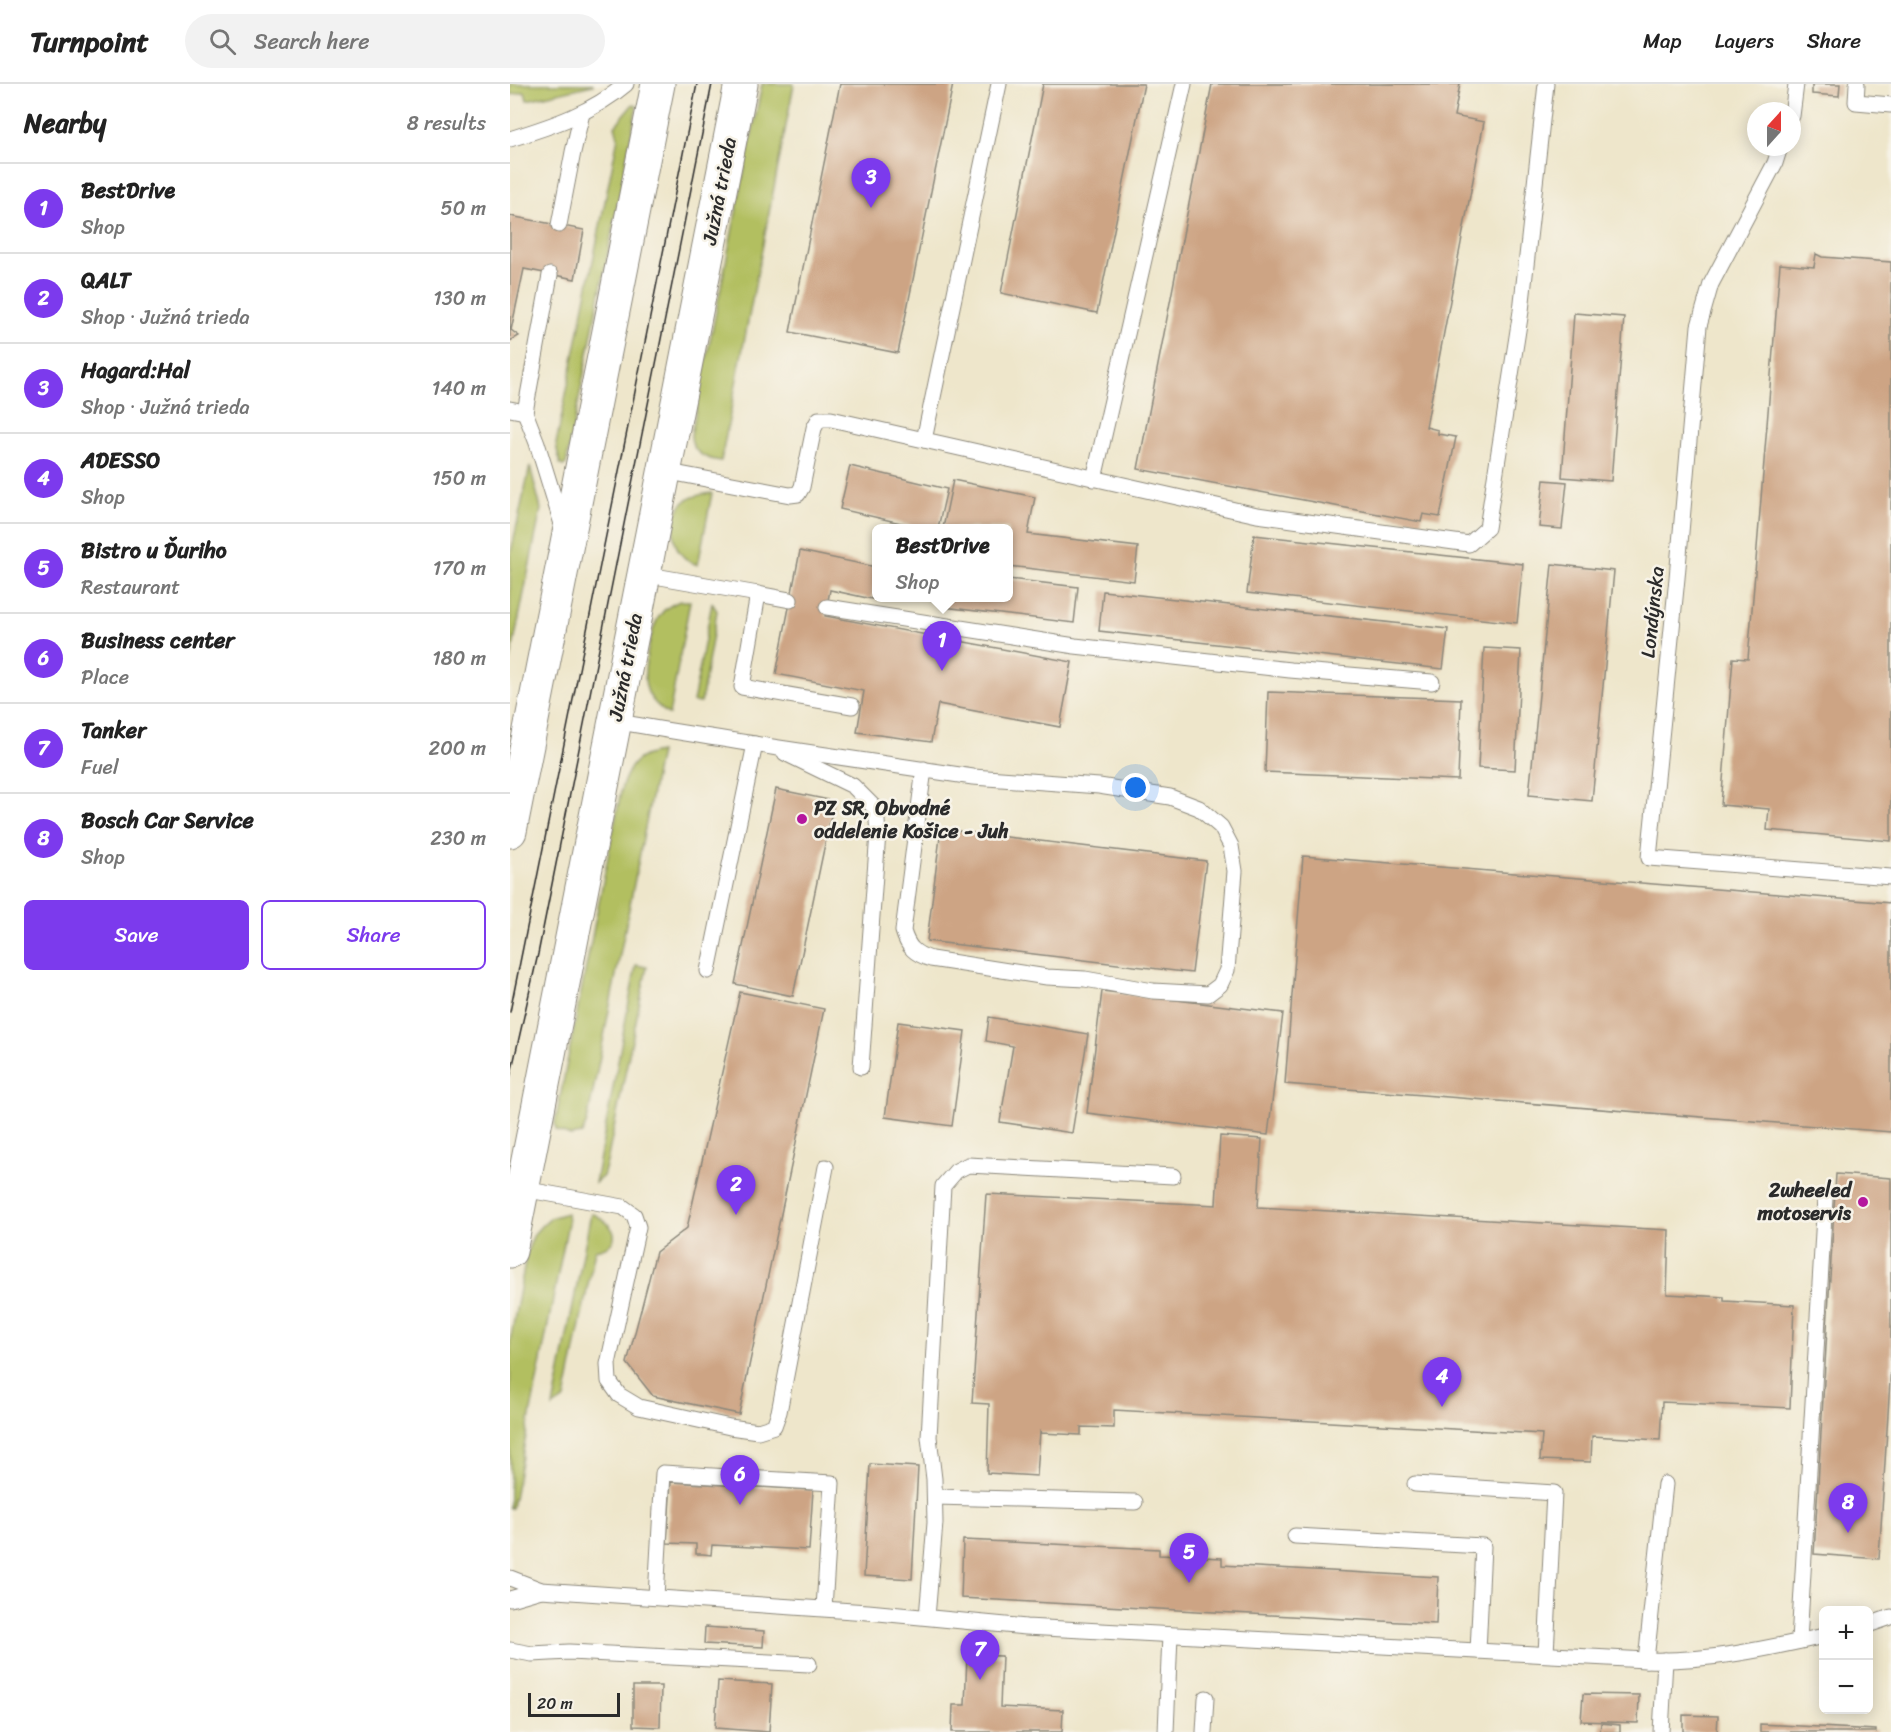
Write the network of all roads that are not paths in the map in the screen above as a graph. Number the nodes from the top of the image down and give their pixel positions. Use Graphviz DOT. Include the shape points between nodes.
graph roads {
  1 [pos="626,84"];
  2 [pos="658,84"];
  3 [pos="741,84"];
  4 [pos="999,84"];
  5 [pos="1184,84"];
  6 [pos="1546,84"];
  7 [pos="1796,84"];
  8 [pos="1857,84"];
  9 [pos="1794,102"];
  10 [pos="1891,105"];
  11 [pos="582,112"];
  12 [pos="510,139"];
  13 [pos="1777,156"];
  14 [pos="559,225"];
  15 [pos="550,275"];
  16 [pos="517,410"];
  17 [pos="924,440"];
  18 [pos="664,471"];
  19 [pos="1094,479"];
  20 [pos="567,542"];
  21 [pos="643,574"];
  22 [pos="758,594"];
  23 [pos="790,600"];
  24 [pos="827,607"];
  25 [pos="1432,682"];
  26 [pos="852,706"];
  27 [pos="614,721"];
  28 [pos="755,744"];
  29 [pos="772,747"];
  30 [pos="924,769"];
  31 [pos="510,831"];
  32 [pos="1891,877"];
  33 [pos="708,971"];
  34 [pos="861,1066"];
  35 [pos="826,1167"];
  36 [pos="1173,1176"];
  37 [pos="523,1188"];
  38 [pos="1825,1198"];
  39 [pos="510,1251"];
  40 [pos="1415,1484"];
  41 [pos="1665,1484"];
  42 [pos="935,1497"];
  43 [pos="1134,1502"];
  44 [pos="1295,1536"];
  45 [pos="510,1578"];
  46 [pos="541,1590"];
  47 [pos="656,1598"];
  48 [pos="510,1599"];
  49 [pos="824,1608"];
  50 [pos="927,1617"];
  51 [pos="1891,1617"];
  52 [pos="1873,1624"];
  53 [pos="1170,1635"];
  54 [pos="1819,1636"];
  55 [pos="1799,1641"];
  56 [pos="510,1650"];
  57 [pos="1478,1651"];
  58 [pos="532,1654"];
  59 [pos="1546,1654"];
  60 [pos="1646,1659"];
  61 [pos="1665,1660"];
  62 [pos="510,1663"];
  63 [pos="809,1664"];
  64 [pos="1206,1698"];
  65 [pos="1166,1732"];
  66 [pos="1204,1732"];
  67 [pos="1661,1732"];
  1 -- 11 [label="lane"];
  2 -- 20 [label="street"];
  3 -- 18 [label="street, Južná trieda"];
  4 -- 17 [label="lane"];
  5 -- 19 [label="lane"];
  6 -- 19 [label="lane" via="1521,311 1487,528 1469,544 1257,515"];
  7 -- 9 [label="lane"];
  8 -- 10 [label="lane" via="1856,102"];
  11 -- 12 [label="lane"];
  11 -- 14 [label="lane"];
  13 -- 32 [label="lane, Londýnska" via="1711,284 1699,326 1649,858"];
  15 -- 16 [label="lane"];
  16 -- 20 [label="lane" via="537,443"];
  17 -- 18 [label="lane" via="819,419 802,487 798,494 790,495"];
  17 -- 19 [label="lane"];
  18 -- 21 [label="street, Južná trieda"];
  20 -- 31 [label="street"];
  21 -- 22 [label="lane"];
  21 -- 27 [label="street, Južná trieda"];
  22 -- 23 [label="lane"];
  22 -- 26 [label="lane" via="742,687"];
  24 -- 25 [label="lane" via="1074,646"];
  27 -- 28 [label="lane"];
  27 -- 37 [label="street, Južná trieda"];
  28 -- 29 [label="lane"];
  28 -- 33 [label="lane"];
  29 -- 30 [label="lane"];
  29 -- 34 [label="lane" via="853,786 876,809 878,833"];
  30 -- 30 [label="lane" via="973,777 1099,786 1170,797 1199,808 1221,827 1231,846 1235,871 1227,970 1220,986 1208,994 1153,991 918,955 907,945 903,931"];
  35 -- 37 [label="lane" via="779,1412 774,1426 758,1431 639,1407 619,1395 609,1381 608,1364 638,1227 634,1215 623,1207"];
  36 -- 42 [label="lane" via="968,1165 956,1171 943,1186 929,1437"];
  37 -- 39 [label="street, Južná trieda"];
  38 -- 55 [label="lane"];
  40 -- 59 [label="lane" via="1554,1493"];
  41 -- 60 [label="lane"];
  42 -- 43 [label="lane"];
  42 -- 50 [label="lane"];
  44 -- 57 [label="lane" via="1483,1546"];
  45 -- 46 [label="lane"];
  46 -- 47 [label="lane"];
  46 -- 48 [label="lane"];
  47 -- 49 [label="lane"];
  47 -- 49 [label="lane" via="663,1473 832,1484"];
  49 -- 50 [label="lane"];
  50 -- 53 [label="lane"];
  51 -- 52 [label="lane"];
  53 -- 57 [label="lane"];
  53 -- 65 [label="lane"];
  54 -- 55 [label="lane"];
  55 -- 61 [label="lane" via="1755,1652"];
  56 -- 58 [label="lane"];
  57 -- 59 [label="lane"];
  58 -- 62 [label="lane"];
  58 -- 63 [label="lane"];
  59 -- 60 [label="lane"];
  60 -- 61 [label="lane"];
  61 -- 67 [label="lane"];
  64 -- 66 [label="lane"];
}
